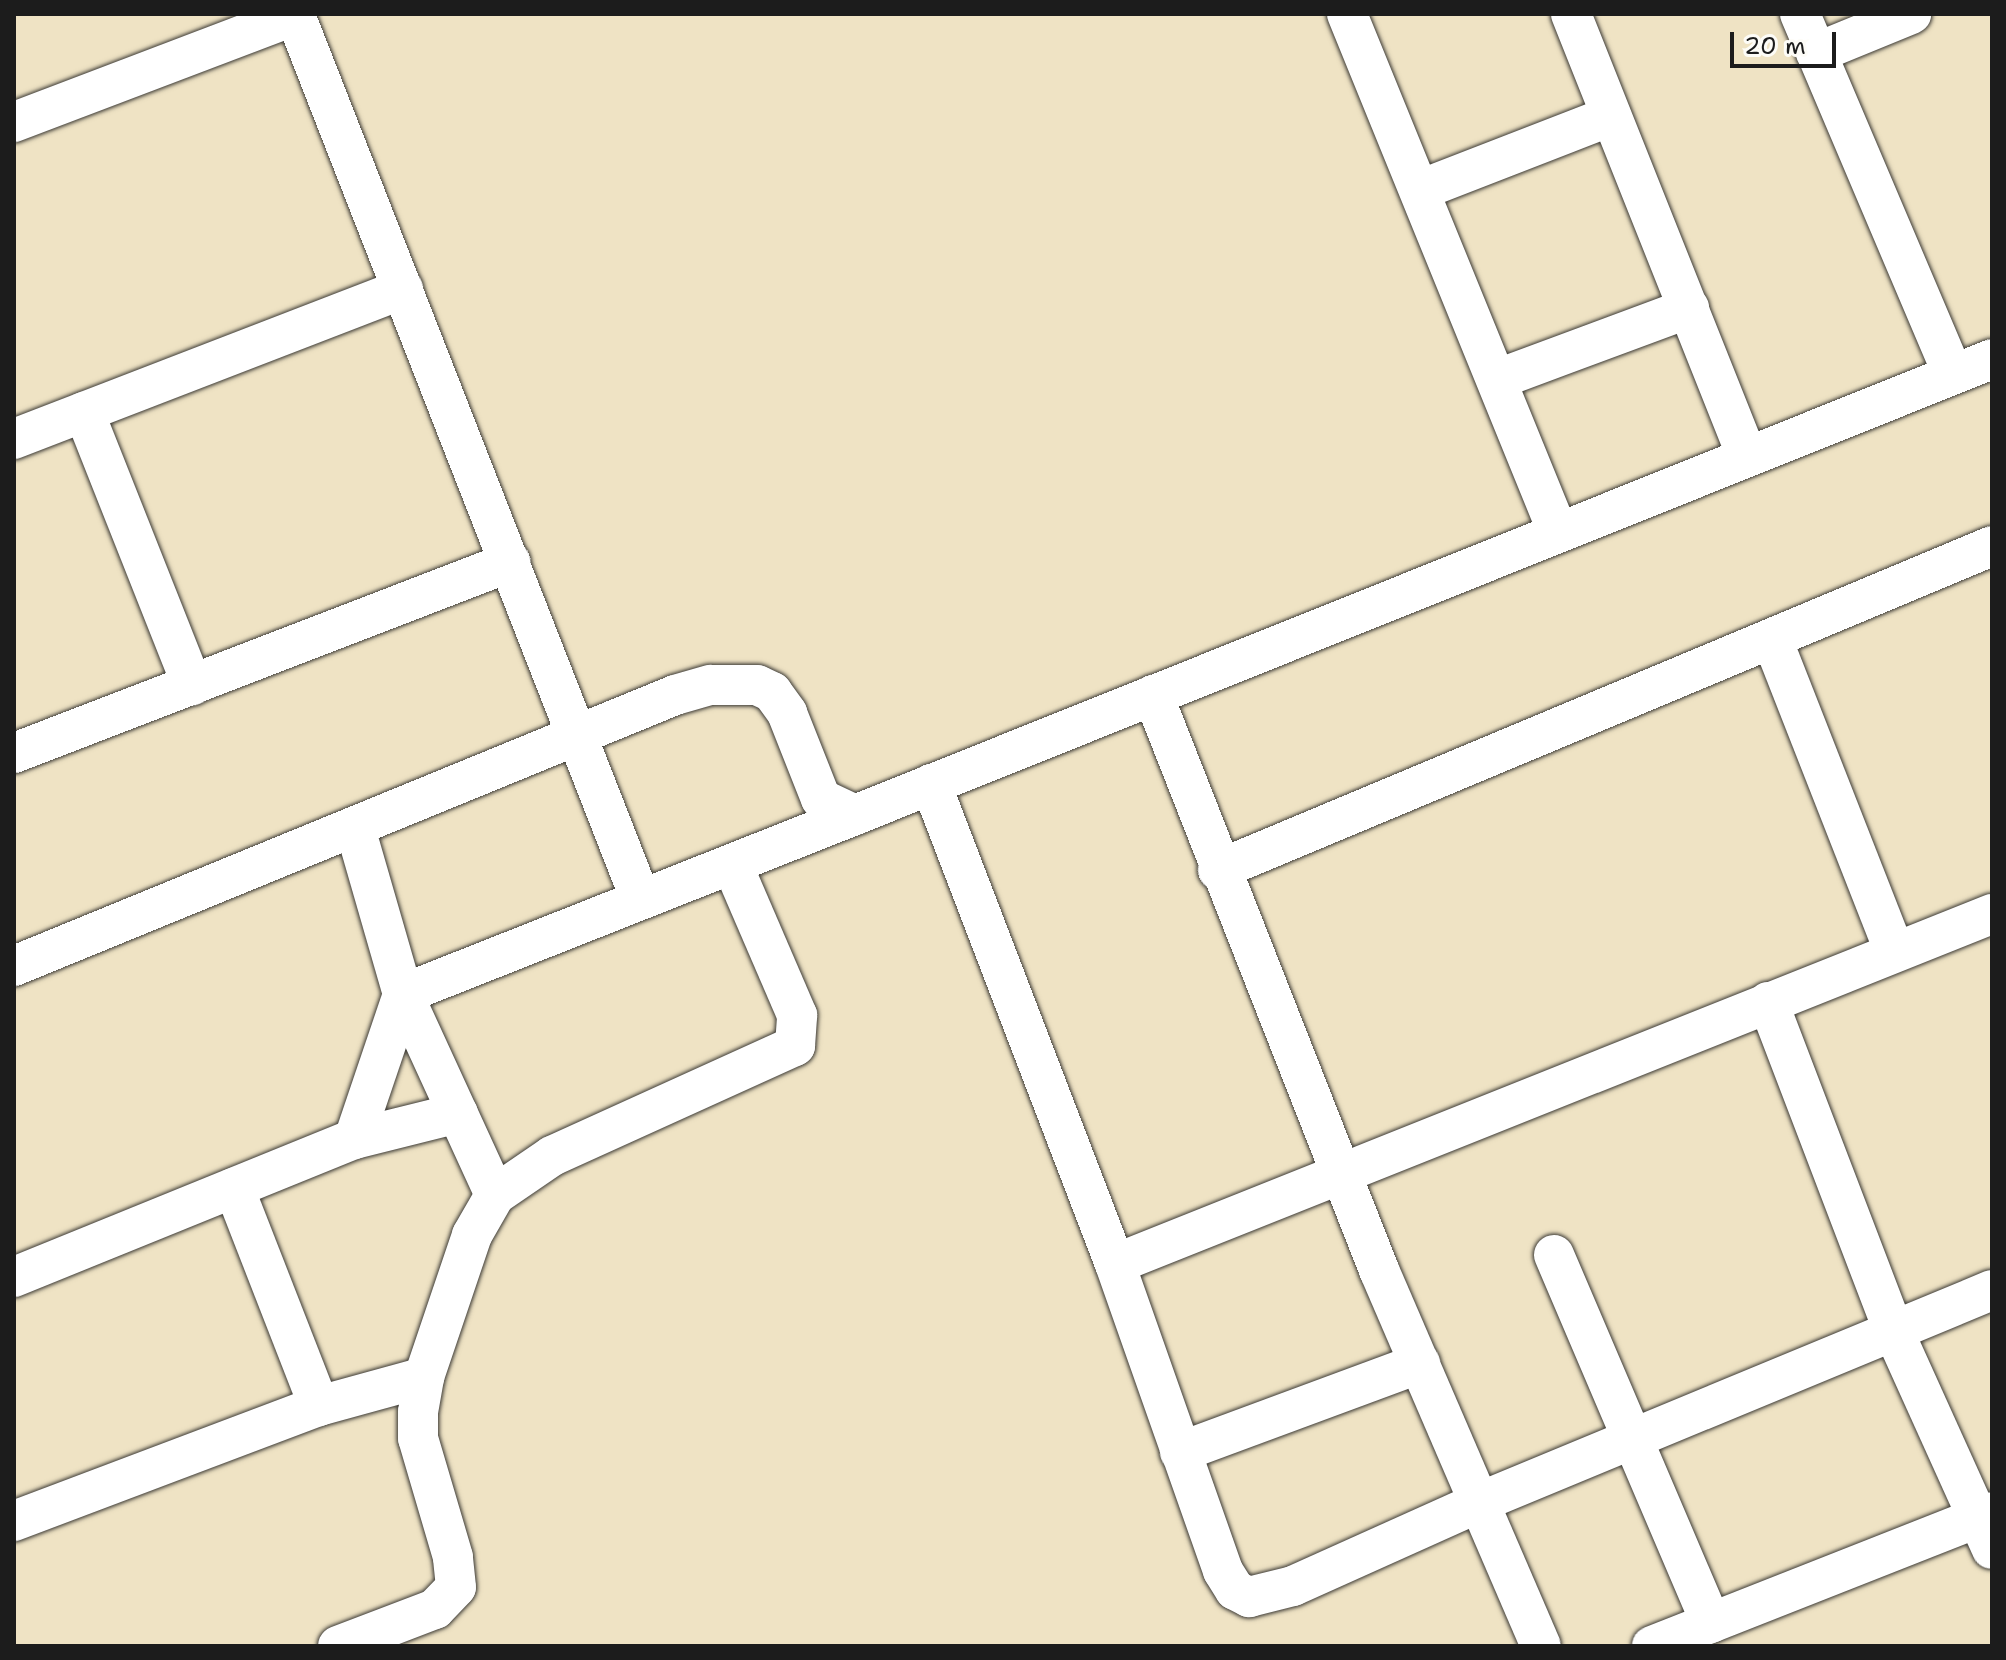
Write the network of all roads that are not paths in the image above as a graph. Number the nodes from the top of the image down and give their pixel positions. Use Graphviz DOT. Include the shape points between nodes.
graph roads {
  1 [pos="1347,14"];
  2 [pos="1571,14"];
  3 [pos="1800,14"];
  4 [pos="1911,14"];
  5 [pos="1816,53"];
  6 [pos="1611,116"];
  7 [pos="14,122"];
  8 [pos="1420,190"];
  9 [pos="403,289"];
  10 [pos="1689,308"];
  11 [pos="1992,359"];
  12 [pos="1953,374"];
  13 [pos="1498,379"];
  14 [pos="84,412"];
  15 [pos="14,439"];
  16 [pos="1747,456"];
  17 [pos="1557,530"];
  18 [pos="1992,546"];
  19 [pos="510,562"];
  20 [pos="1772,639"];
  21 [pos="192,685"];
  22 [pos="1153,695"];
  23 [pos="580,738"];
  24 [pos="17,743"];
  25 [pos="931,784"];
  26 [pos="855,815"];
  27 [pos="355,828"];
  28 [pos="732,864"];
  29 [pos="1218,870"];
  30 [pos="641,900"];
  31 [pos="1992,914"];
  32 [pos="1894,951"];
  33 [pos="14,966"];
  34 [pos="403,994"];
  35 [pos="1768,1002"];
  36 [pos="458,1113"];
  37 [pos="354,1139"];
  38 [pos="1340,1171"];
  39 [pos="234,1188"];
  40 [pos="495,1195"];
  41 [pos="1554,1255"];
  42 [pos="1115,1264"];
  43 [pos="14,1277"];
  44 [pos="1992,1290"];
  45 [pos="1893,1330"];
  46 [pos="1420,1363"];
  47 [pos="424,1377"];
  48 [pos="319,1406"];
  49 [pos="1632,1439"];
  50 [pos="1180,1452"];
  51 [pos="1480,1502"];
  52 [pos="14,1521"];
  53 [pos="1988,1526"];
  54 [pos="1711,1623"];
  55 [pos="361,1642"];
  56 [pos="1541,1646"];
  57 [pos="1652,1646"];
  1 -- 8 [label="street"];
  2 -- 6 [label="street"];
  3 -- 5 [label="street"];
  4 -- 5 [label="street"];
  5 -- 12 [label="street"];
  6 -- 8 [label="street"];
  6 -- 10 [label="street"];
  7 -- 9 [label="street" via="295,15"];
  8 -- 13 [label="street"];
  9 -- 14 [label="street"];
  9 -- 19 [label="street"];
  10 -- 13 [label="street"];
  10 -- 16 [label="street"];
  11 -- 12 [label="street"];
  12 -- 16 [label="street"];
  13 -- 17 [label="street"];
  14 -- 15 [label="street"];
  14 -- 21 [label="street"];
  16 -- 17 [label="street"];
  17 -- 22 [label="street"];
  18 -- 20 [label="street"];
  19 -- 21 [label="street"];
  19 -- 23 [label="street"];
  20 -- 29 [label="street"];
  20 -- 32 [label="street"];
  21 -- 24 [label="street"];
  22 -- 25 [label="street"];
  22 -- 29 [label="street"];
  23 -- 26 [label="street" via="675,695 711,685 757,685 772,692 787,713 821,799"];
  23 -- 27 [label="street"];
  23 -- 30 [label="street"];
  25 -- 26 [label="street"];
  25 -- 42 [label="street"];
  26 -- 28 [label="street"];
  27 -- 33 [label="street"];
  27 -- 34 [label="street"];
  28 -- 30 [label="street"];
  28 -- 40 [label="street" via="797,1015 795,1046 552,1156"];
  29 -- 38 [label="street"];
  30 -- 34 [label="street"];
  31 -- 32 [label="street"];
  32 -- 35 [label="street"];
  34 -- 36 [label="street"];
  34 -- 37 [label="street"];
  35 -- 38 [label="street"];
  35 -- 45 [label="street"];
  36 -- 37 [label="street"];
  36 -- 40 [label="street"];
  37 -- 39 [label="street"];
  38 -- 42 [label="street"];
  38 -- 46 [label="street"];
  39 -- 43 [label="street"];
  39 -- 48 [label="street"];
  40 -- 47 [label="street" via="472,1235"];
  41 -- 49 [label="street"];
  42 -- 50 [label="street"];
  44 -- 45 [label="street"];
  45 -- 49 [label="street"];
  45 -- 53 [label="street"];
  46 -- 50 [label="street"];
  46 -- 51 [label="street"];
  47 -- 48 [label="street"];
  47 -- 55 [label="street" via="418,1438 453,1557 456,1587 435,1609"];
  48 -- 52 [label="street"];
  49 -- 51 [label="street"];
  49 -- 54 [label="street"];
  50 -- 51 [label="street" via="1223,1571 1235,1590 1249,1597 1293,1586"];
  51 -- 56 [label="street"];
  53 -- 54 [label="street"];
  54 -- 57 [label="street"];
}
